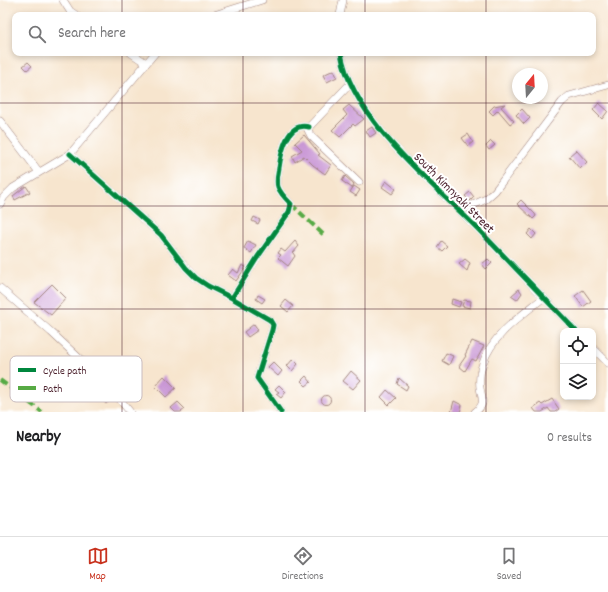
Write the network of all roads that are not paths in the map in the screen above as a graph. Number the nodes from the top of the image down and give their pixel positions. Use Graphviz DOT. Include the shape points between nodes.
graph roads {
  1 [pos="63,0"];
  2 [pos="262,0"];
  3 [pos="343,0"];
  4 [pos="73,12"];
  5 [pos="224,12"];
  6 [pos="341,12"];
  7 [pos="136,56"];
  8 [pos="152,56"];
  9 [pos="342,56"];
  10 [pos="146,63"];
  11 [pos="350,84"];
  12 [pos="608,85"];
  13 [pos="0,121"];
  14 [pos="309,127"];
  15 [pos="70,154"];
  16 [pos="38,172"];
  17 [pos="359,182"];
  18 [pos="0,204"];
  19 [pos="460,211"];
  20 [pos="0,288"];
  21 [pos="232,298"];
  22 [pos="543,298"];
  23 [pos="573,328"];
  24 [pos="596,351"];
  25 [pos="77,356"];
  26 [pos="608,363"];
  27 [pos="122,402"];
  28 [pos="130,412"];
  29 [pos="281,412"];
  30 [pos="475,412"];
  1 -- 4 [label="street"];
  2 -- 5 [label="street"];
  3 -- 6 [label="street"];
  7 -- 10 [label="street"];
  8 -- 10 [label="street"];
  9 -- 11 [label="street, South Kimnyaki Street"];
  10 -- 15 [label="street"];
  11 -- 14 [label="street"];
  11 -- 19 [label="street, South Kimnyaki Street" via="364,107 395,146"];
  12 -- 19 [label="street" via="569,96 495,191 486,199"];
  13 -- 16 [label="street"];
  14 -- 17 [label="street" via="311,136"];
  14 -- 21 [label="street" via="302,126 290,134 284,143 277,185 291,204 289,212"];
  15 -- 16 [label="street"];
  15 -- 21 [label="street" via="161,235 196,278"];
  16 -- 18 [label="street" via="13,188"];
  19 -- 22 [label="street, South Kimnyaki Street"];
  20 -- 25 [label="street"];
  21 -- 29 [label="street" via="270,320 273,325 256,378"];
  22 -- 23 [label="street, South Kimnyaki Street"];
  22 -- 30 [label="street" via="498,337 488,352 479,378 483,400"];
  24 -- 26 [label="street"];
  27 -- 28 [label="street"];
}
